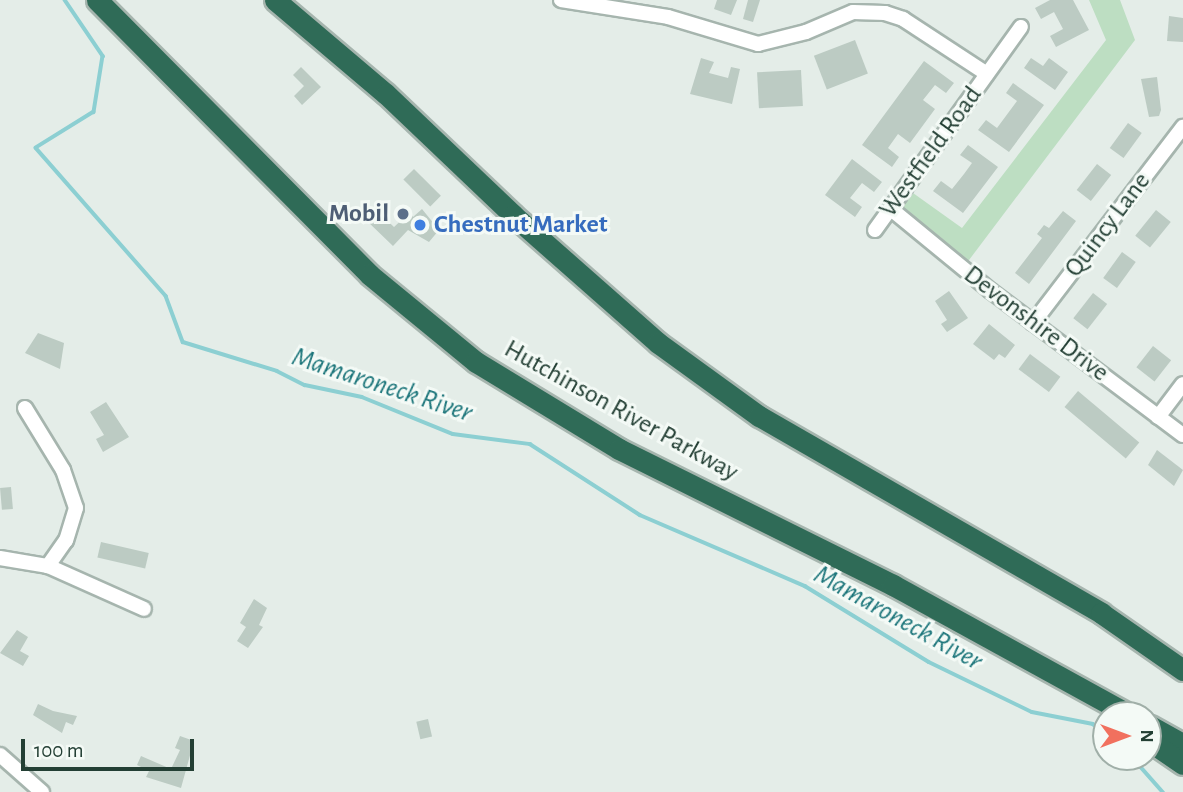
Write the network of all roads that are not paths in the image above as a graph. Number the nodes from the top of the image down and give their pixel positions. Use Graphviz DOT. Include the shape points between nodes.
graph roads {
  1 [pos="97,0"];
  2 [pos="275,0"];
  3 [pos="561,0"];
  4 [pos="1021,27"];
  5 [pos="988,74"];
  6 [pos="1183,127"];
  7 [pos="891,209"];
  8 [pos="875,230"];
  9 [pos="1033,323"];
  10 [pos="1183,384"];
  11 [pos="25,408"];
  12 [pos="1158,417"];
  13 [pos="1183,435"];
  14 [pos="0,558"];
  15 [pos="48,566"];
  16 [pos="144,608"];
  17 [pos="1101,613"];
  18 [pos="1183,658"];
  19 [pos="1183,670"];
  20 [pos="1050,673"];
  21 [pos="1103,701"];
  22 [pos="1092,702"];
  23 [pos="1162,733"];
  24 [pos="1183,744"];
  25 [pos="1162,750"];
  26 [pos="0,755"];
  27 [pos="1183,764"];
  28 [pos="42,792"];
  1 -- 20 [label="highway, Hutchinson River Parkway" via="370,275 476,362 619,449 893,585"];
  2 -- 17 [label="highway" via="386,93 521,223 658,343 760,416"];
  3 -- 5 [label="street, Westfield Road" via="668,17 758,44 806,32 853,12 885,13 903,19"];
  4 -- 5 [label="street, Westfield Road"];
  5 -- 7 [label="street, Westfield Road"];
  6 -- 9 [label="street, Quincy Lane"];
  7 -- 8 [label="street, Westfield Road"];
  7 -- 9 [label="street, Devonshire Drive"];
  9 -- 12 [label="street, Devonshire Drive"];
  10 -- 12 [label="street"];
  11 -- 15 [label="street" via="63,470 76,508 66,540"];
  12 -- 13 [label="street, Devonshire Drive"];
  14 -- 15 [label="street"];
  15 -- 16 [label="street"];
  17 -- 18 [label="highway"];
  17 -- 19 [label="highway"];
  20 -- 21 [label="highway, Hutchinson River Parkway"];
  20 -- 22 [label="highway"];
  23 -- 24 [label="highway"];
  25 -- 27 [label="highway"];
  26 -- 28 [label="street"];
}
